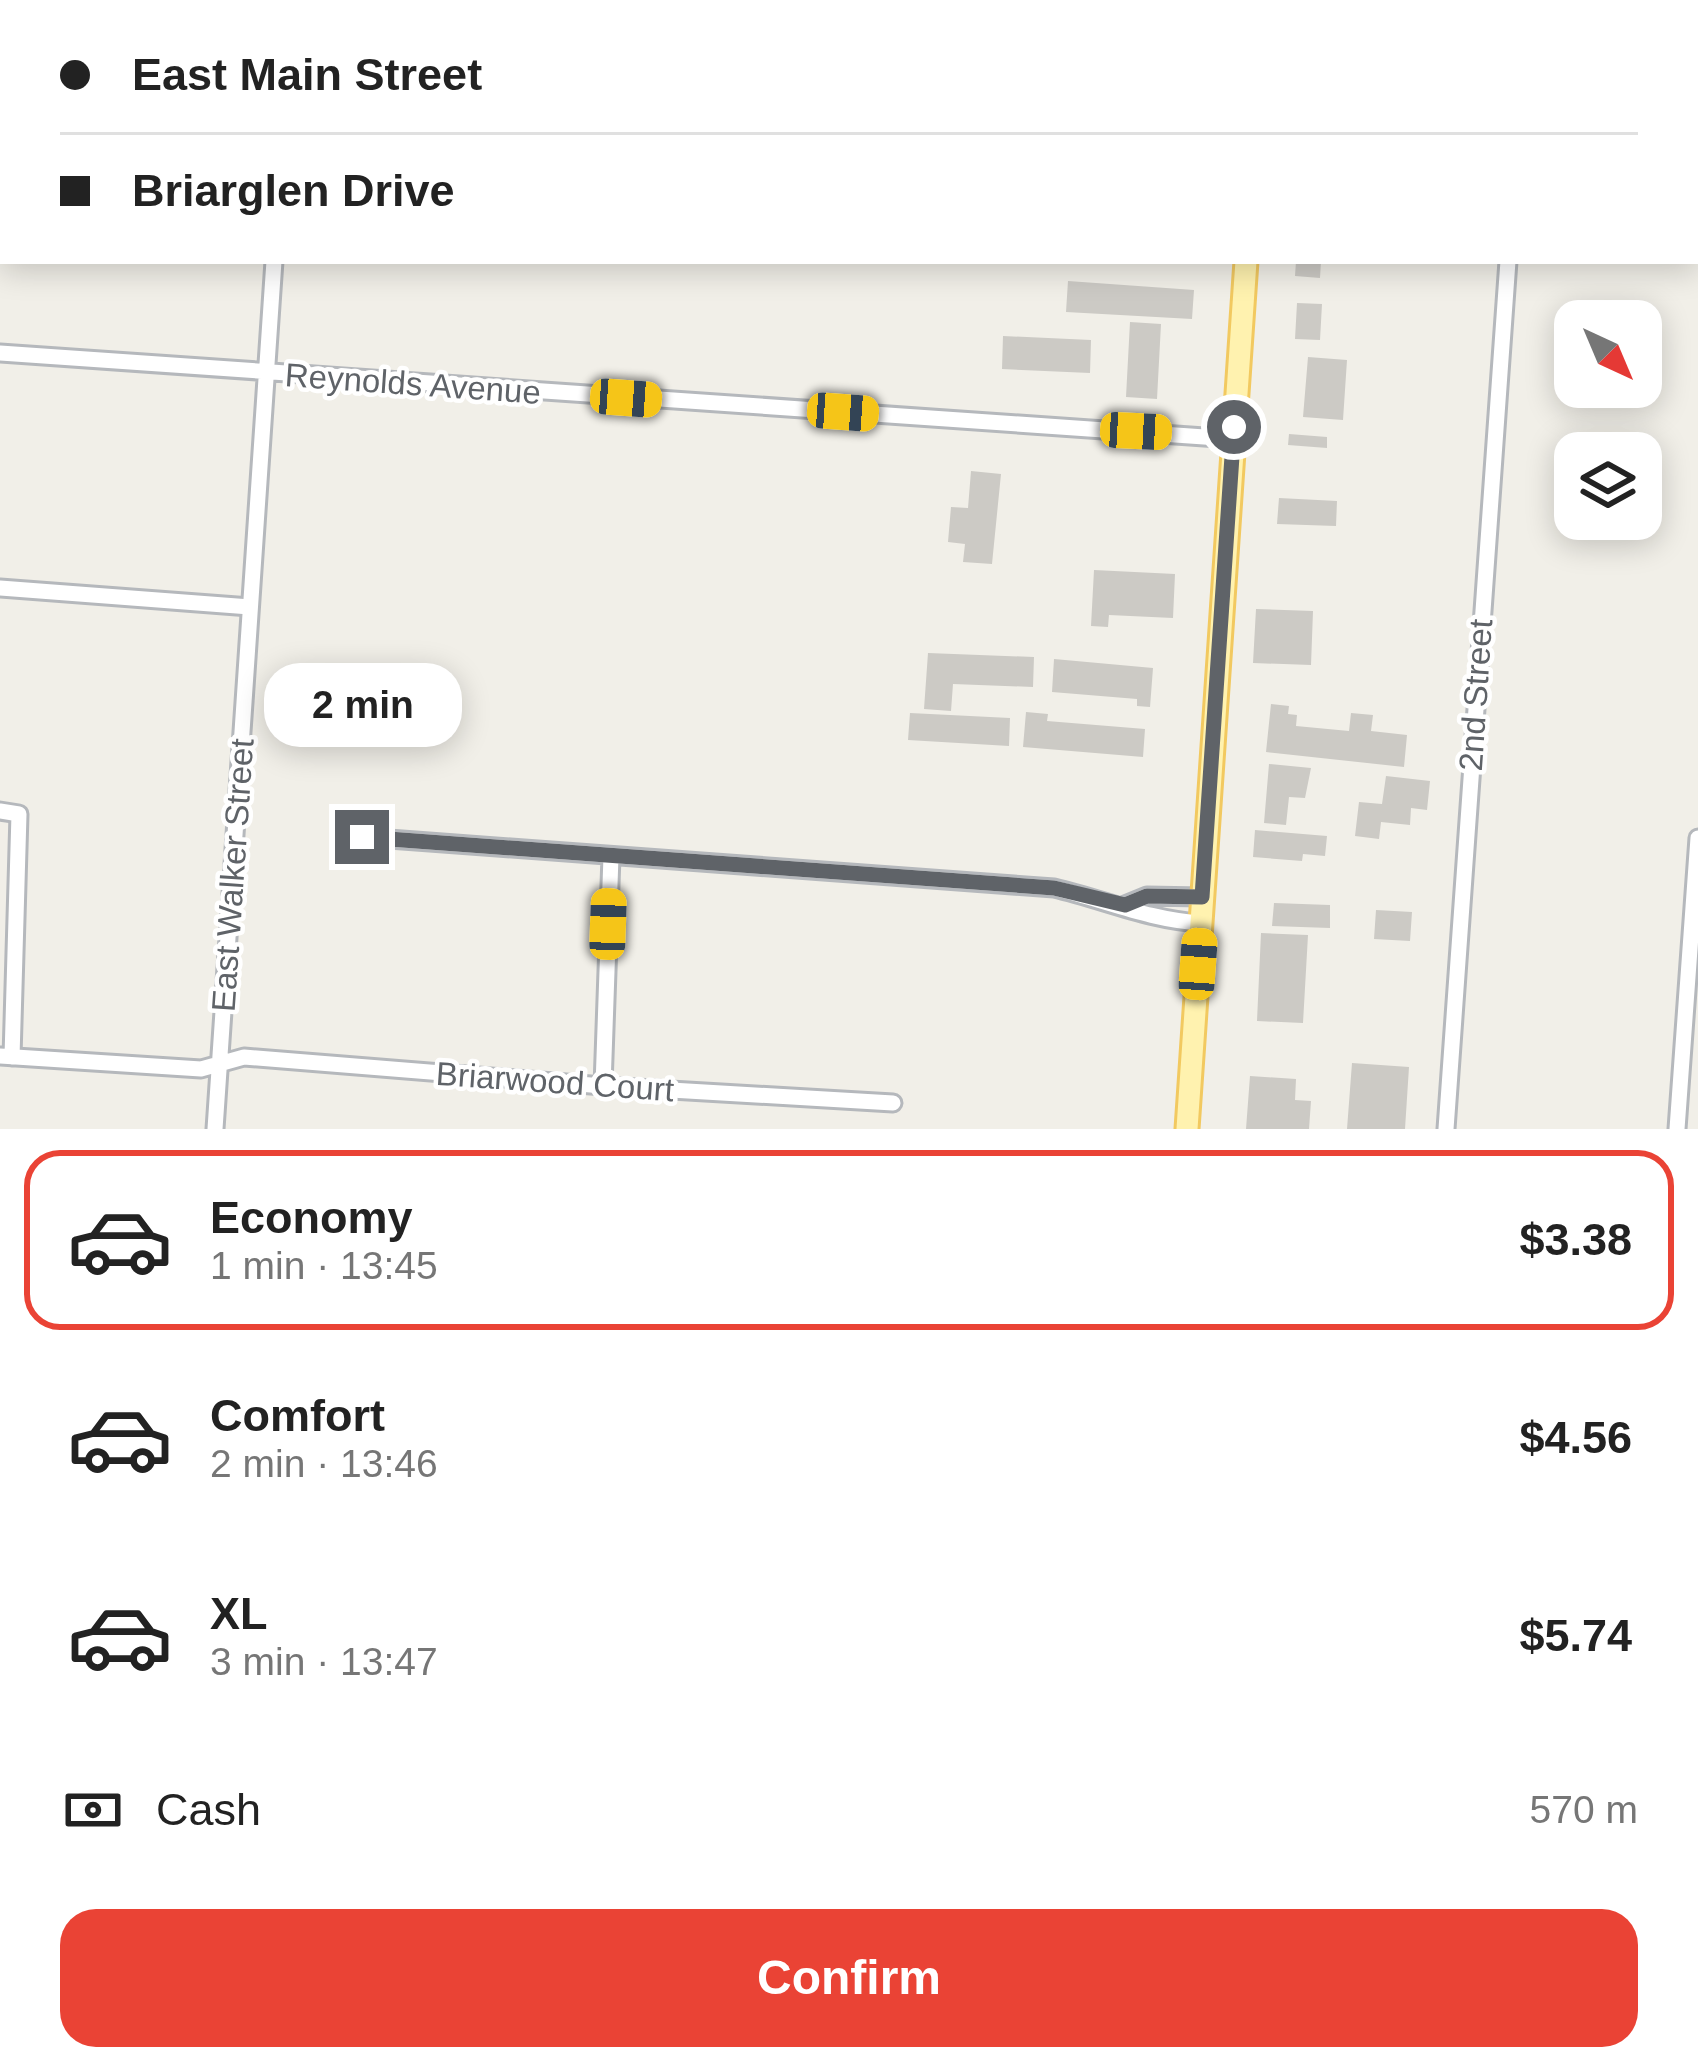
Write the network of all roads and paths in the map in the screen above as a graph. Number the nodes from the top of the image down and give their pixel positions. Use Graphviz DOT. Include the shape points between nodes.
graph roads {
  1 [pos="274,264"];
  2 [pos="1246,264"];
  3 [pos="1508,264"];
  4 [pos="0,353"];
  5 [pos="266,373"];
  6 [pos="1233,439"];
  7 [pos="0,588"];
  8 [pos="250,607"];
  9 [pos="0,811"];
  10 [pos="362,837"];
  11 [pos="1698,838"];
  12 [pos="611,856"];
  13 [pos="1202,897"];
  14 [pos="1125,905"];
  15 [pos="1201,923"];
  16 [pos="6,1056"];
  17 [pos="219,1066"];
  18 [pos="603,1086"];
  19 [pos="893,1103"];
  20 [pos="215,1129"];
  21 [pos="1187,1129"];
  22 [pos="1445,1129"];
  23 [pos="1677,1129"];
  1 -- 5 [label="street, East Walker Street"];
  2 -- 6 [label="main road"];
  3 -- 22 [label="street, 2nd Street"];
  4 -- 5 [label="street, Reynolds Avenue"];
  5 -- 6 [label="street, Reynolds Avenue"];
  5 -- 8 [label="street, East Walker Street"];
  6 -- 13 [label="main road"];
  7 -- 8 [label="street"];
  8 -- 17 [label="street, East Walker Street"];
  9 -- 16 [label="street" via="19,814"];
  10 -- 12 [label="street"];
  11 -- 23 [label="street"];
  12 -- 14 [label="street" via="1054,888"];
  12 -- 18 [label="street"];
  13 -- 14 [label="street" via="1147,896"];
  13 -- 15 [label="main road"];
  14 -- 15 [label="street" via="1141,916"];
  15 -- 21 [label="main road"];
  16 -- 17 [label="street, Briarwood Court"];
  17 -- 18 [label="street, Briarwood Court" via="244,1057"];
  17 -- 20 [label="street, East Walker Street"];
  18 -- 19 [label="street, Briarwood Court"];
}
